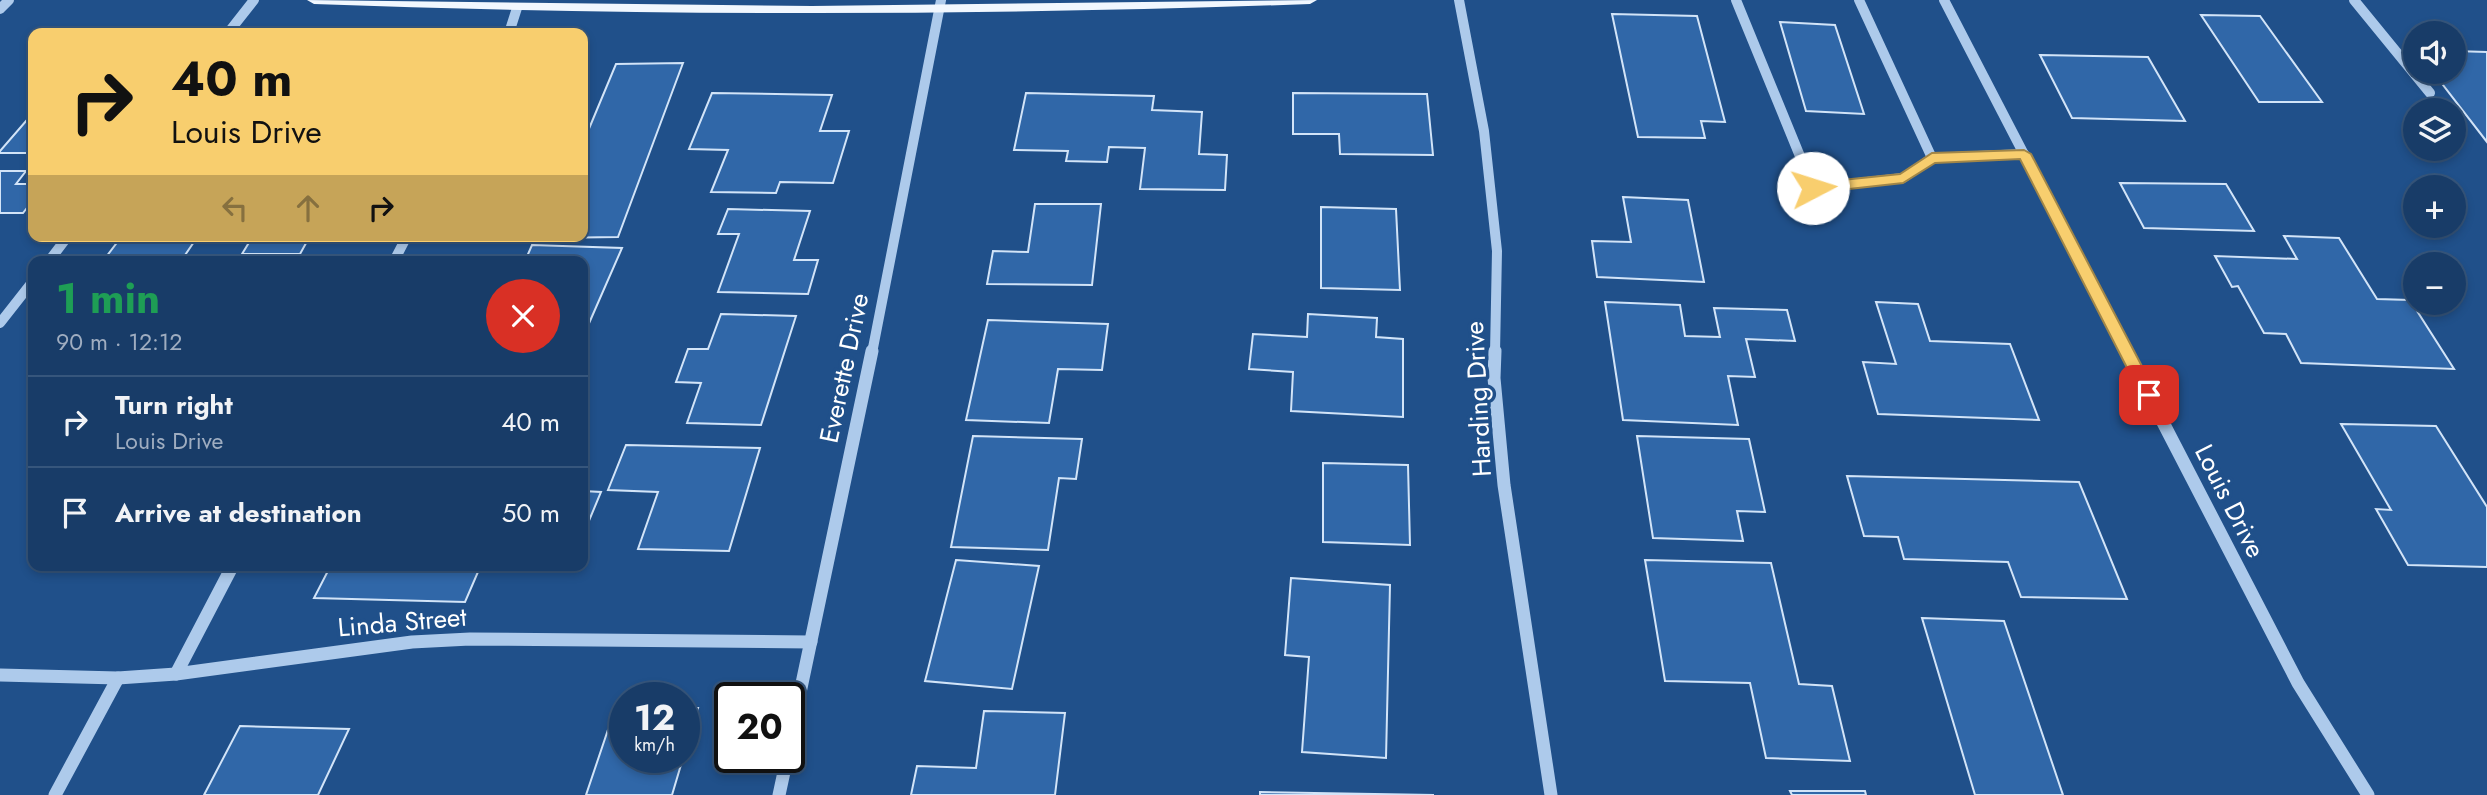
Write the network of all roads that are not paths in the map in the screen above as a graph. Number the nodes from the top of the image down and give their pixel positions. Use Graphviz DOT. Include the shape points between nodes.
graph roads {
  1 [pos="9,0"];
  2 [pos="254,0"];
  3 [pos="314,0"];
  4 [pos="1310,0"];
  5 [pos="1459,0"];
  6 [pos="1736,0"];
  7 [pos="1859,0"];
  8 [pos="1944,0"];
  9 [pos="2354,0"];
  10 [pos="940,5"];
  11 [pos="517,8"];
  12 [pos="0,9"];
  13 [pos="232,28"];
  14 [pos="511,28"];
  15 [pos="2430,93"];
  16 [pos="2024,154"];
  17 [pos="1932,158"];
  18 [pos="63,242"];
  19 [pos="53,256"];
  20 [pos="28,287"];
  21 [pos="0,323"];
  22 [pos="230,571"];
  23 [pos="811,642"];
  24 [pos="176,674"];
  25 [pos="0,675"];
  26 [pos="118,678"];
  27 [pos="802,682"];
  28 [pos="784,773"];
  29 [pos="55,795"];
  30 [pos="779,795"];
  31 [pos="1550,795"];
  32 [pos="2368,795"];
  1 -- 12 [label="street"];
  2 -- 13 [label="street"];
  3 -- 11 [label="main road"];
  4 -- 10 [label="main road"];
  5 -- 31 [label="street, Harding Drive" via="1483,131 1497,251 1494,378 1504,485"];
  6 -- 17 [label="street" via="1813,188 1903,178"];
  7 -- 17 [label="street"];
  8 -- 16 [label="street, Louis Drive"];
  9 -- 15 [label="street"];
  10 -- 11 [label="main road"];
  10 -- 23 [label="street, Everette Drive"];
  11 -- 14 [label="street"];
  16 -- 17 [label="street"];
  16 -- 32 [label="street, Louis Drive" via="2298,683"];
  18 -- 19 [label="street"];
  20 -- 21 [label="street"];
  22 -- 24 [label="street"];
  23 -- 24 [label="street, Linda Street" via="470,639 412,642"];
  23 -- 27 [label="street, Everette Drive"];
  24 -- 26 [label="street, Linda Street"];
  25 -- 26 [label="street, Linda Street"];
  26 -- 29 [label="street"];
  28 -- 30 [label="street"];
}
